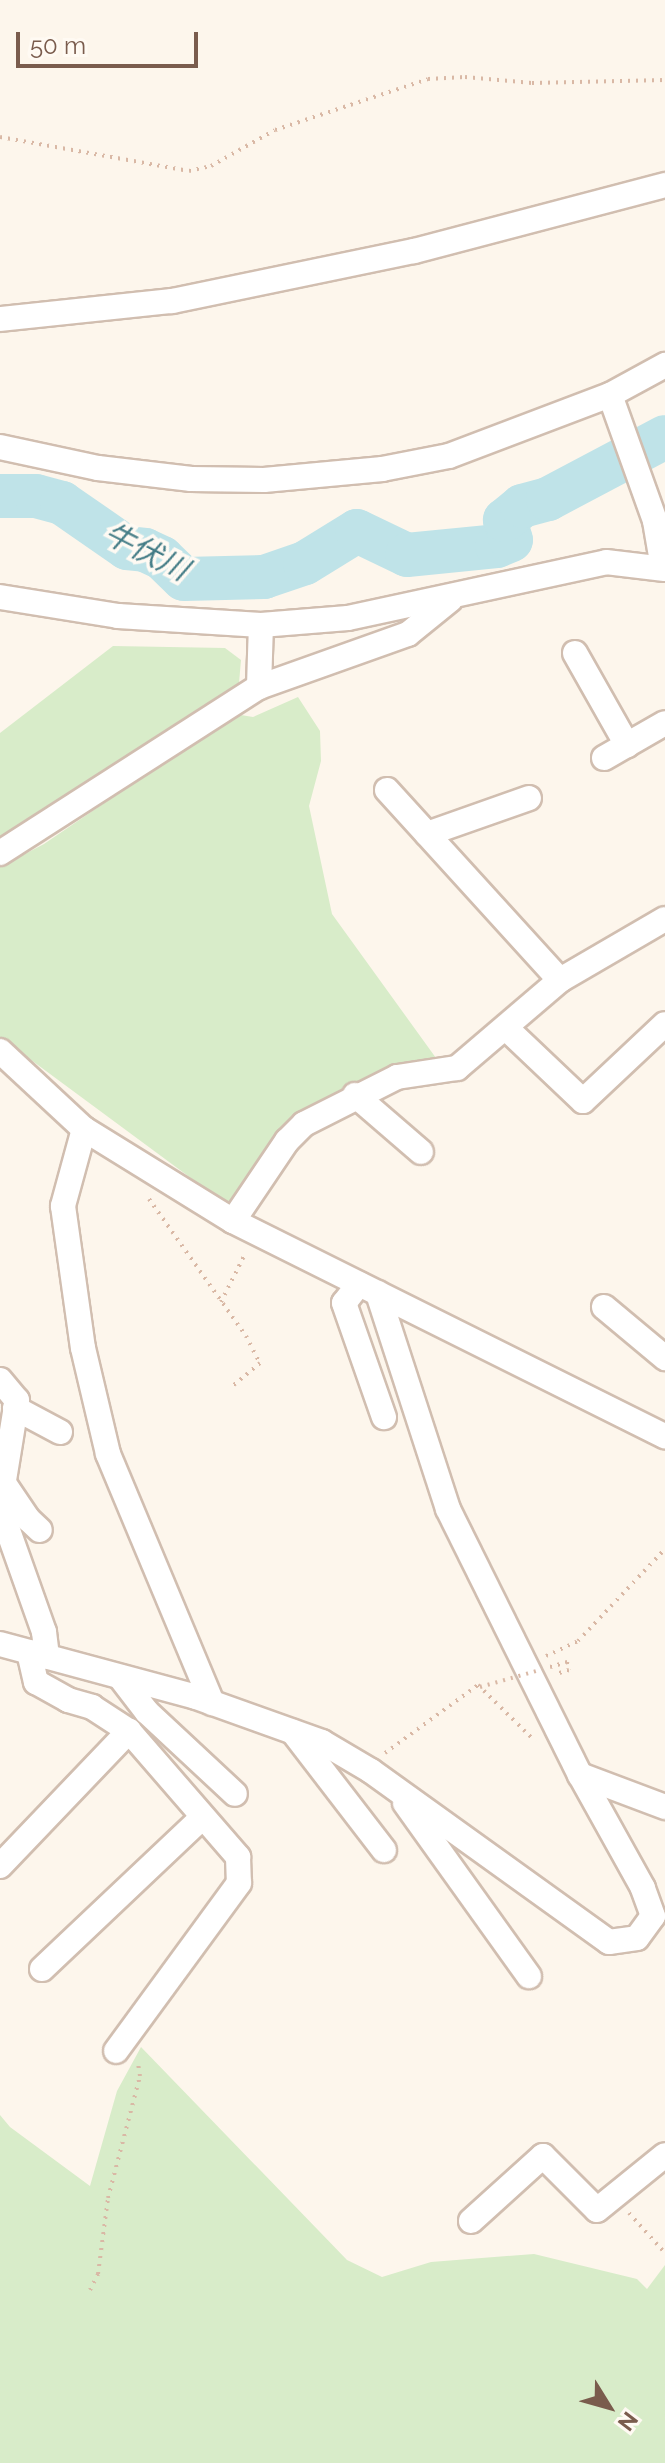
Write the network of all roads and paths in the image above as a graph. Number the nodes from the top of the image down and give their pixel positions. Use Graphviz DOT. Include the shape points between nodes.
graph roads {
  1 [pos="665,80"];
  2 [pos="0,137"];
  3 [pos="665,185"];
  4 [pos="0,319"];
  5 [pos="665,365"];
  6 [pos="612,400"];
  7 [pos="0,447"];
  8 [pos="657,516"];
  9 [pos="664,569"];
  10 [pos="0,597"];
  11 [pos="452,599"];
  12 [pos="261,625"];
  13 [pos="575,653"];
  14 [pos="259,687"];
  15 [pos="665,723"];
  16 [pos="627,745"];
  17 [pos="604,758"];
  18 [pos="387,790"];
  19 [pos="529,798"];
  20 [pos="427,834"];
  21 [pos="0,853"];
  22 [pos="665,919"];
  23 [pos="560,980"];
  24 [pos="665,1024"];
  25 [pos="506,1028"];
  26 [pos="3,1062"];
  27 [pos="355,1095"];
  28 [pos="84,1129"];
  29 [pos="421,1152"];
  30 [pos="147,1191"];
  31 [pos="233,1221"];
  32 [pos="251,1242"];
  33 [pos="368,1289"];
  34 [pos="221,1302"];
  35 [pos="604,1307"];
  36 [pos="665,1358"];
  37 [pos="0,1380"];
  38 [pos="233,1386"];
  39 [pos="10,1411"];
  40 [pos="384,1417"];
  41 [pos="60,1432"];
  42 [pos="665,1436"];
  43 [pos="3,1482"];
  44 [pos="40,1530"];
  45 [pos="665,1549"];
  46 [pos="0,1644"];
  47 [pos="38,1654"];
  48 [pos="536,1660"];
  49 [pos="536,1671"];
  50 [pos="120,1677"];
  51 [pos="480,1687"];
  52 [pos="212,1703"];
  53 [pos="129,1731"];
  54 [pos="293,1731"];
  55 [pos="540,1747"];
  56 [pos="374,1761"];
  57 [pos="580,1775"];
  58 [pos="401,1792"];
  59 [pos="235,1794"];
  60 [pos="665,1807"];
  61 [pos="203,1817"];
  62 [pos="384,1850"];
  63 [pos="0,1866"];
  64 [pos="42,1969"];
  65 [pos="529,1976"];
  66 [pos="121,2044"];
  67 [pos="665,2155"];
  68 [pos="614,2196"];
  69 [pos="471,2221"];
  70 [pos="665,2253"];
  71 [pos="90,2290"];
  1 -- 2 [label="path" via="428,79 275,130 211,166 189,171"];
  3 -- 4 [label="street" via="414,251 172,301"];
  5 -- 6 [label="street"];
  6 -- 7 [label="street" via="449,456 279,479 191,479 98,468"];
  6 -- 8 [label="street"];
  8 -- 9 [label="street"];
  9 -- 11 [label="street" via="606,562"];
  10 -- 12 [label="street" via="118,616"];
  11 -- 12 [label="street" via="348,618"];
  11 -- 14 [label="street" via="408,634"];
  12 -- 14 [label="street"];
  13 -- 16 [label="street"];
  14 -- 21 [label="street"];
  15 -- 16 [label="street"];
  16 -- 17 [label="street"];
  18 -- 20 [label="street"];
  19 -- 20 [label="street"];
  20 -- 23 [label="street"];
  22 -- 23 [label="street"];
  23 -- 25 [label="street"];
  24 -- 25 [label="street" via="583,1101"];
  25 -- 27 [label="street" via="457,1068 397,1077"];
  26 -- 28 [label="street"];
  27 -- 29 [label="street"];
  27 -- 31 [label="street" via="304,1124 287,1141"];
  28 -- 31 [label="street"];
  28 -- 52 [label="street" via="63,1206 83,1348 108,1454"];
  30 -- 34 [label="path"];
  31 -- 33 [label="street"];
  32 -- 34 [label="path"];
  33 -- 40 [label="street" via="344,1303"];
  33 -- 42 [label="street"];
  33 -- 57 [label="street" via="448,1509"];
  34 -- 38 [label="path" via="260,1363"];
  35 -- 36 [label="street"];
  37 -- 39 [label="street" via="17,1400"];
  39 -- 41 [label="street"];
  39 -- 43 [label="street"];
  43 -- 44 [label="street"];
  43 -- 47 [label="street" via="4,1519 44,1632"];
  45 -- 48 [label="path" via="578,1641"];
  46 -- 47 [label="street"];
  47 -- 50 [label="street"];
  47 -- 53 [label="street" via="36,1682"];
  49 -- 51 [label="path, bridge"];
  50 -- 52 [label="street"];
  50 -- 59 [label="street" via="147,1712"];
  51 -- 55 [label="path"];
  51 -- 56 [label="path"];
  52 -- 54 [label="street"];
  53 -- 61 [label="street"];
  53 -- 63 [label="street"];
  54 -- 58 [label="street" via="322,1742"];
  54 -- 62 [label="street"];
  57 -- 58 [label="street" via="653,1916 637,1938 609,1942"];
  57 -- 60 [label="street"];
  58 -- 65 [label="street" via="409,1812"];
  61 -- 64 [label="street"];
  61 -- 66 [label="street" via="238,1857 239,1883"];
  66 -- 71 [label="path" via="138,2061 140,2076 108,2198 98,2274"];
  67 -- 68 [label="street"];
  68 -- 69 [label="street" via="597,2210 543,2156"];
  68 -- 70 [label="path"];
}
